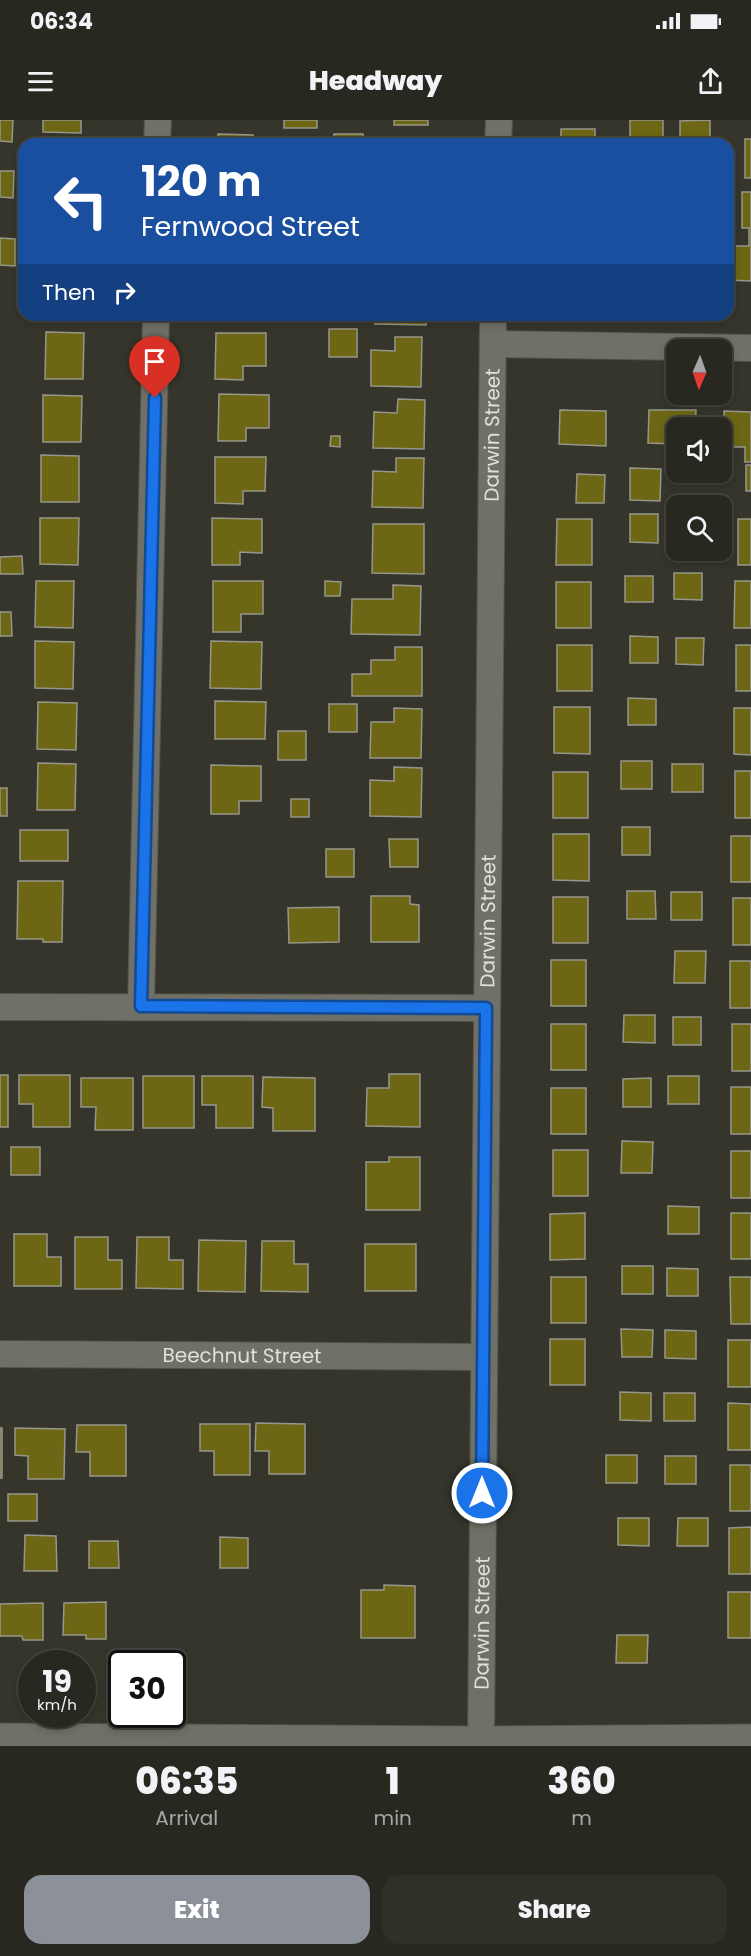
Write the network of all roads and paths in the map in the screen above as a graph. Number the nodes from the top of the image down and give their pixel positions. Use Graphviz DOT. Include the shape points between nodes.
graph roads {
  1 [pos="158,120"];
  2 [pos="499,120"];
  3 [pos="157,138"];
  4 [pos="498,138"];
  5 [pos="156,321"];
  6 [pos="493,321"];
  7 [pos="492,344"];
  8 [pos="751,348"];
  9 [pos="141,1006"];
  10 [pos="0,1007"];
  11 [pos="486,1008"];
  12 [pos="0,1354"];
  13 [pos="483,1357"];
  14 [pos="0,1740"];
  15 [pos="751,1741"];
  16 [pos="481,1743"];
  1 -- 3 [label="street"];
  2 -- 4 [label="street"];
  5 -- 9 [label="street"];
  6 -- 7 [label="street, Darwin Street"];
  7 -- 8 [label="street"];
  7 -- 11 [label="street, Darwin Street"];
  9 -- 10 [label="street"];
  9 -- 11 [label="street"];
  11 -- 13 [label="street, Darwin Street"];
  12 -- 13 [label="street, Beechnut Street"];
  13 -- 16 [label="street, Darwin Street"];
  14 -- 16 [label="main road"];
  15 -- 16 [label="main road"];
}
